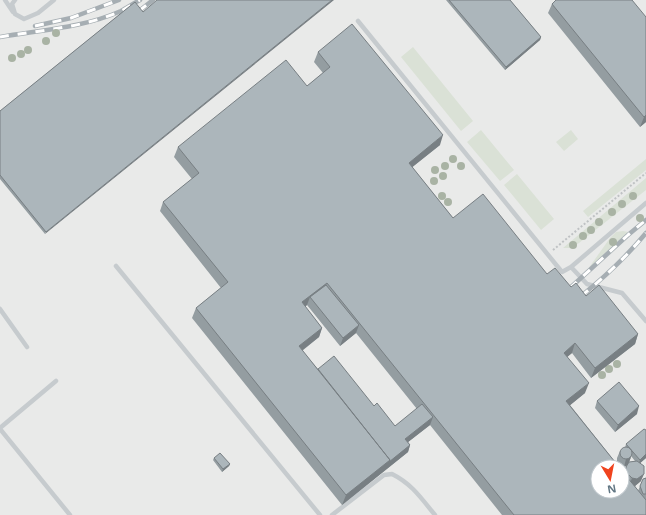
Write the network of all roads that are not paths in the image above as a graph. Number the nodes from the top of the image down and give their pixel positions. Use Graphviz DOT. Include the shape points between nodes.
graph roads {
  1 [pos="6,0"];
  2 [pos="15,0"];
  3 [pos="54,0"];
  4 [pos="15,14"];
  5 [pos="358,21"];
  6 [pos="646,203"];
  7 [pos="116,266"];
  8 [pos="571,267"];
  9 [pos="0,309"];
  10 [pos="646,322"];
  11 [pos="27,346"];
  12 [pos="56,381"];
  13 [pos="0,429"];
  14 [pos="70,515"];
  15 [pos="320,515"];
  16 [pos="332,515"];
  17 [pos="435,515"];
  1 -- 4 [label="lane"];
  2 -- 4 [label="lane" via="12,4"];
  3 -- 4 [label="lane" via="38,13 24,19"];
  5 -- 8 [label="lane" via="547,255 562,272"];
  6 -- 8 [label="lane"];
  7 -- 15 [label="lane"];
  8 -- 10 [label="lane" via="587,284 622,293"];
  9 -- 11 [label="lane"];
  12 -- 13 [label="lane"];
  13 -- 14 [label="lane"];
  16 -- 17 [label="lane" via="384,475 392,474 414,488"];
}
